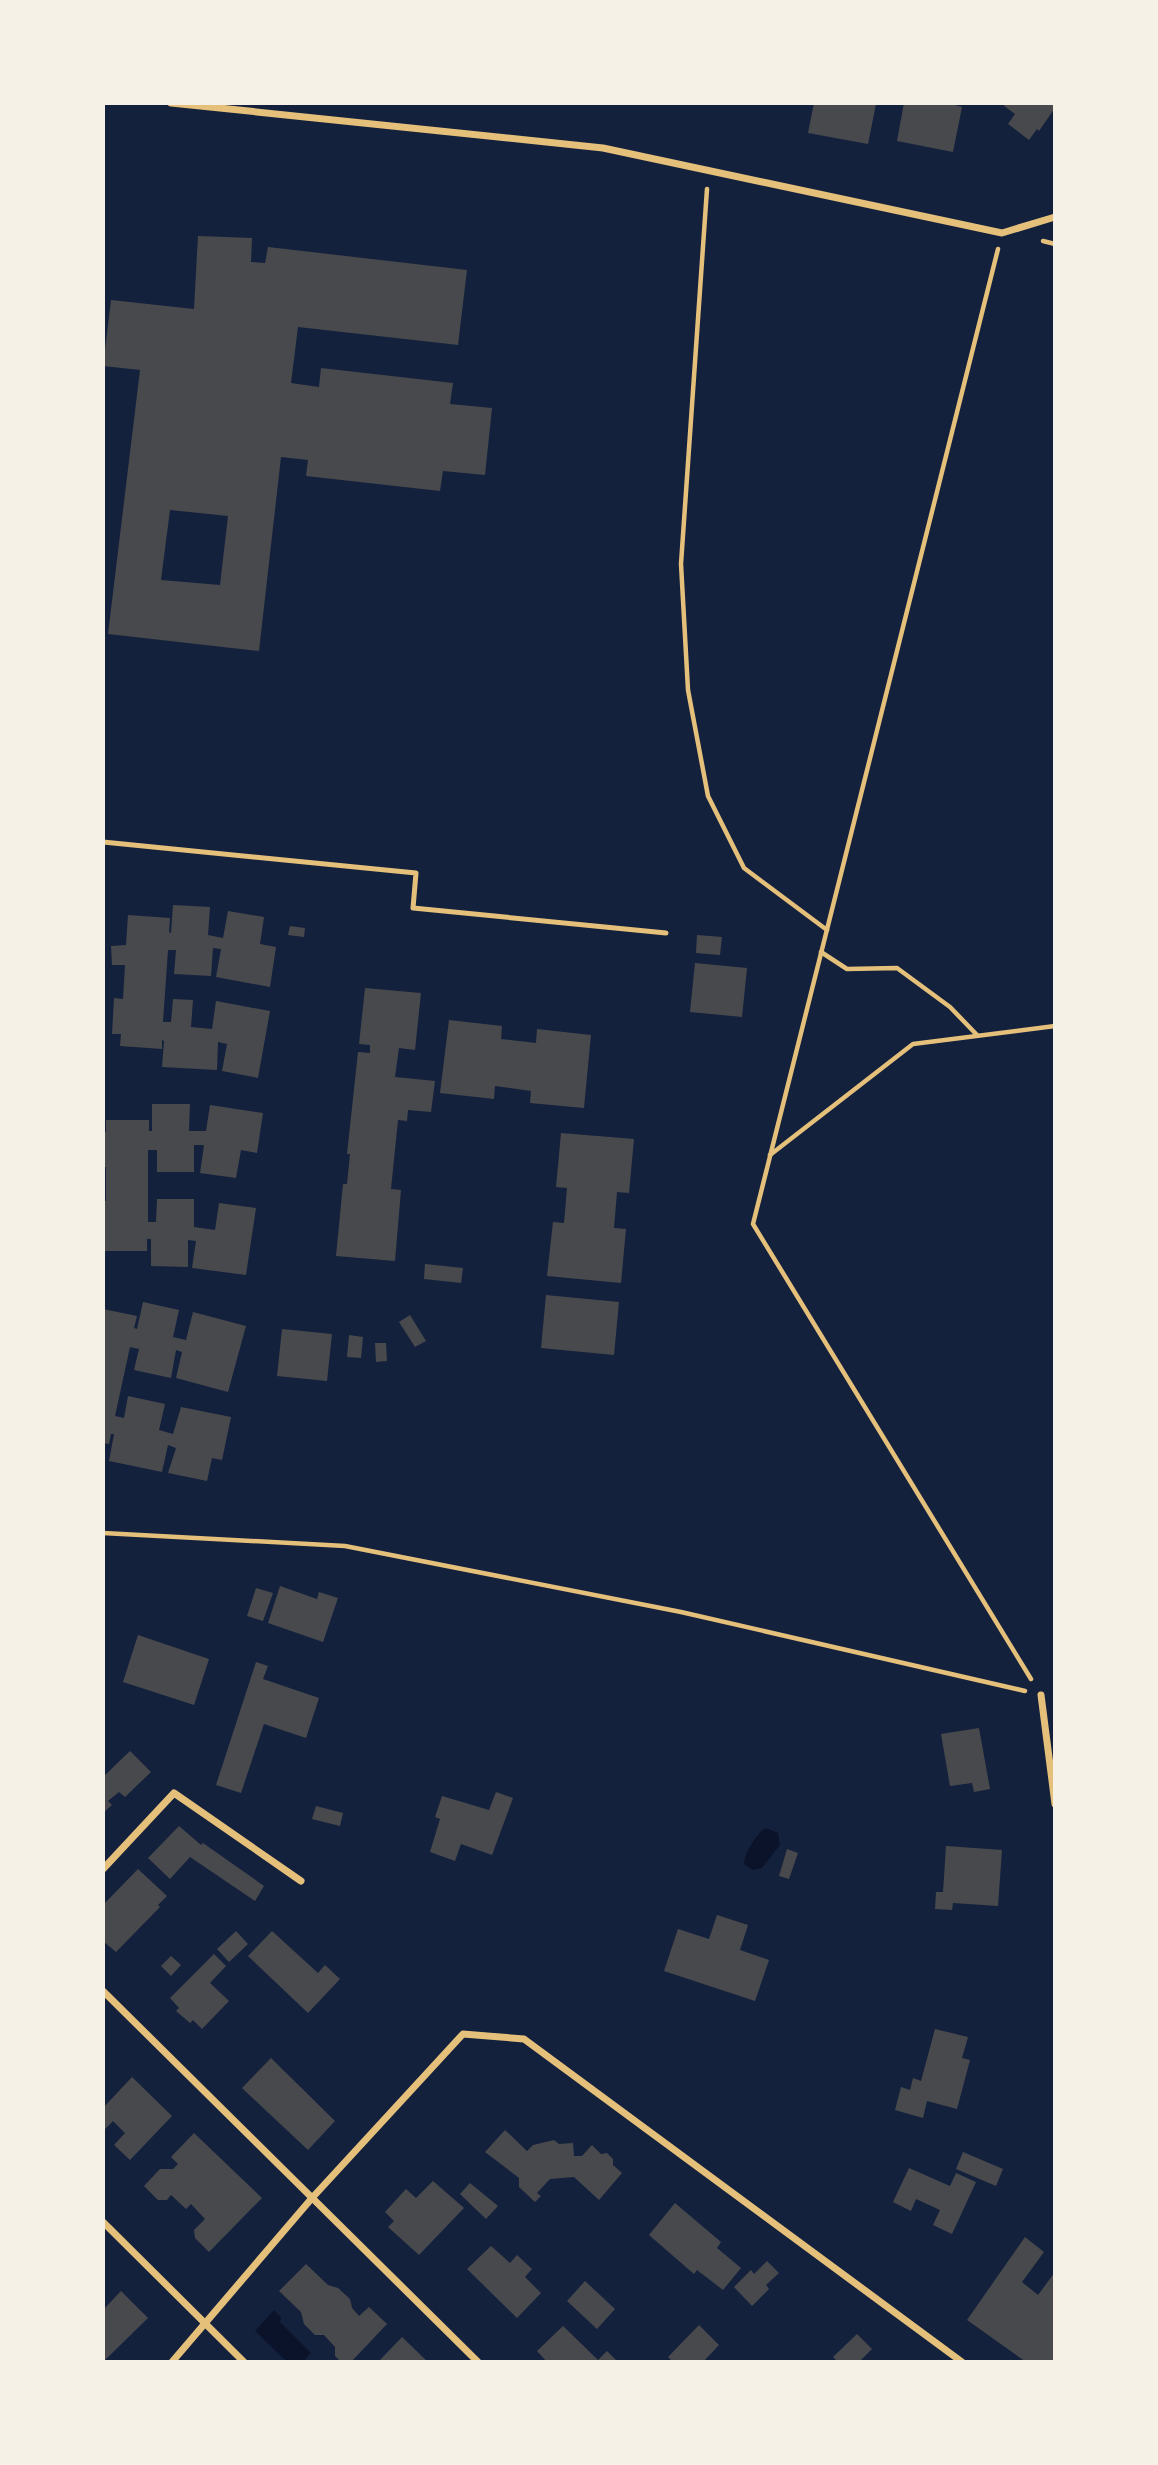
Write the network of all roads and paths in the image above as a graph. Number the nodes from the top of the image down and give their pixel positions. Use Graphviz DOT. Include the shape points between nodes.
graph roads {
  1 [pos="171,103"];
  2 [pos="223,105"];
  3 [pos="709,171"];
  4 [pos="1055,217"];
  5 [pos="1002,233"];
  6 [pos="103,842"];
  7 [pos="827,930"];
  8 [pos="666,933"];
  9 [pos="821,951"];
  10 [pos="1055,1026"];
  11 [pos="978,1036"];
  12 [pos="770,1155"];
  13 [pos="103,1533"];
  14 [pos="1041,1695"];
  15 [pos="1055,1804"];
  16 [pos="103,1869"];
  17 [pos="301,1881"];
  18 [pos="103,1991"];
  19 [pos="312,2198"];
  20 [pos="103,2222"];
  21 [pos="204,2324"];
  22 [pos="173,2362"];
  23 [pos="244,2362"];
  24 [pos="478,2362"];
  25 [pos="962,2362"];
  1 -- 2 [label="street"];
  2 -- 3 [label="street" via="603,148"];
  3 -- 5 [label="street"];
  3 -- 7 [label="path" via="681,565 688,690 708,796 744,868"];
  4 -- 5 [label="street"];
  5 -- 7 [label="path"];
  6 -- 8 [label="lane" via="416,873 413,908"];
  7 -- 9 [label="path"];
  9 -- 11 [label="path" via="847,969 897,968 950,1007"];
  9 -- 12 [label="path"];
  10 -- 11 [label="path"];
  11 -- 12 [label="path" via="913,1044"];
  12 -- 14 [label="path" via="753,1224"];
  13 -- 14 [label="path" via="345,1546 681,1612"];
  14 -- 15 [label="street"];
  16 -- 17 [label="street" via="174,1793"];
  18 -- 19 [label="street"];
  19 -- 21 [label="street"];
  19 -- 24 [label="street"];
  19 -- 25 [label="street" via="463,2034 524,2039"];
  20 -- 21 [label="street"];
  21 -- 22 [label="street"];
  21 -- 23 [label="street"];
}
